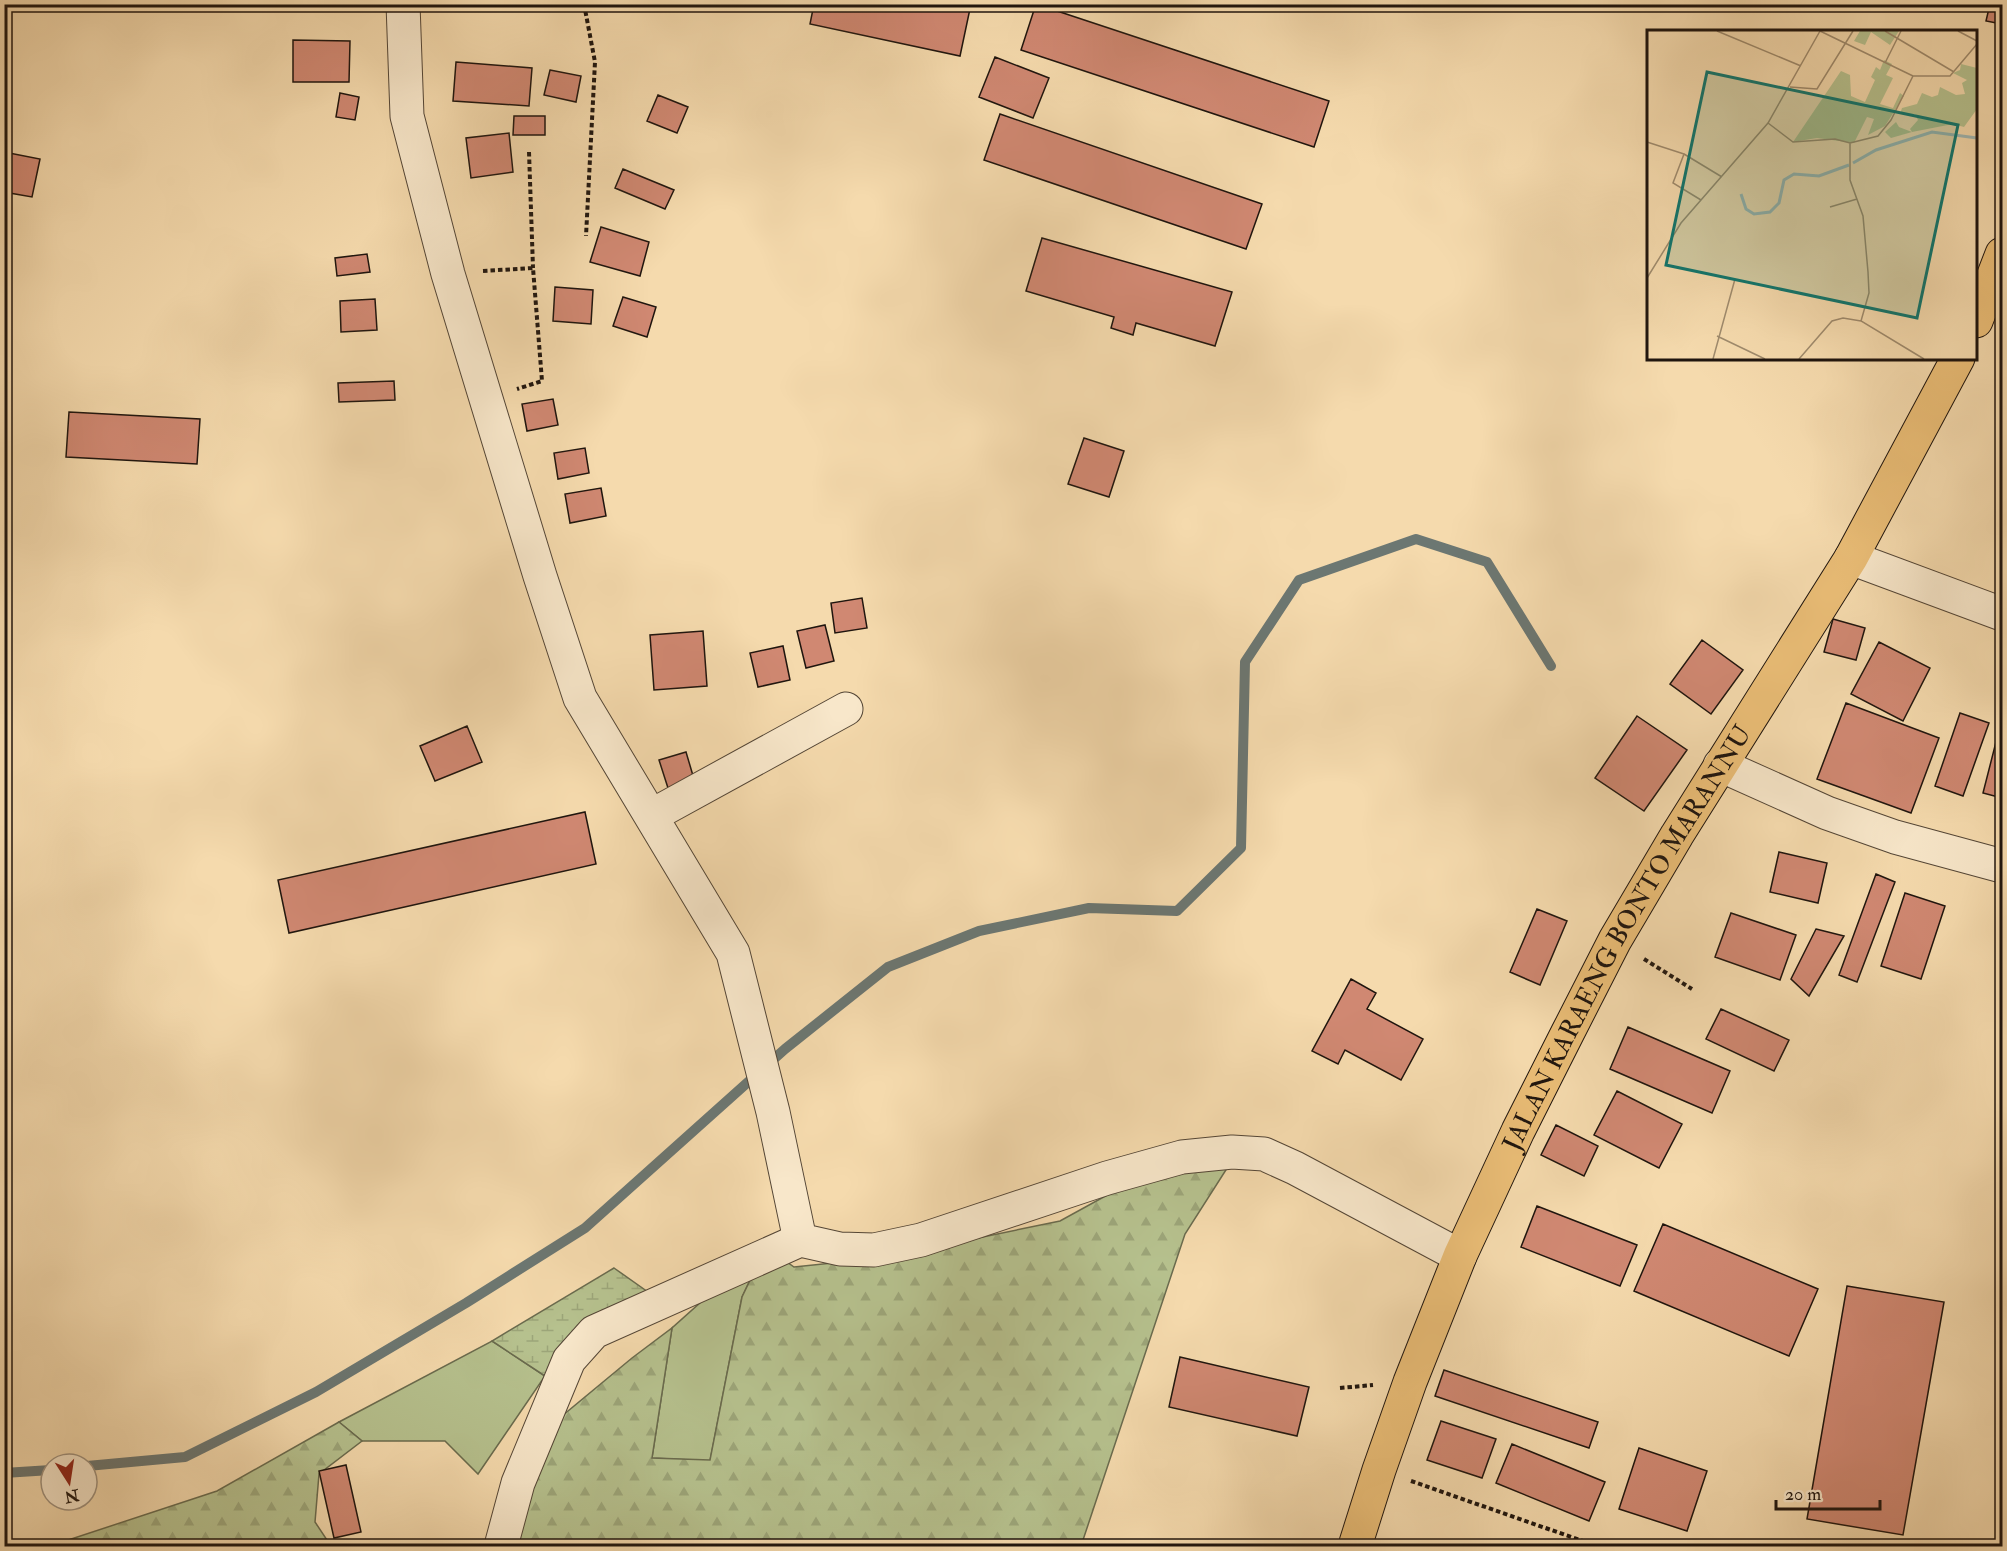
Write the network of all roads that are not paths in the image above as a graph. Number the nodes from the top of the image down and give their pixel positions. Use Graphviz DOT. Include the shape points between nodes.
graph roads {
  1 [pos="403,4"];
  2 [pos="2002,254"];
  3 [pos="1977,318"];
  4 [pos="1957,360"];
  5 [pos="1851,558"];
  6 [pos="2002,614"];
  7 [pos="846,710"];
  8 [pos="1720,765"];
  9 [pos="651,816"];
  10 [pos="2002,866"];
  11 [pos="800,1240"];
  12 [pos="1460,1256"];
  13 [pos="501,1546"];
  14 [pos="1355,1546"];
  1 -- 9 [label="street" via="408,116 448,274 540,576 580,698"];
  2 -- 3 [label="main road"];
  4 -- 5 [label="main road, JALAN KARAENG BONTO MARANNU"];
  5 -- 6 [label="street"];
  5 -- 8 [label="main road, JALAN KARAENG BONTO MARANNU"];
  7 -- 9 [label="street"];
  8 -- 10 [label="street" via="1827,813 1895,837"];
  8 -- 12 [label="main road, JALAN KARAENG BONTO MARANNU" via="1615,940"];
  9 -- 11 [label="street" via="733,953"];
  11 -- 12 [label="street" via="840,1249 874,1250 921,1240 1182,1156 1232,1152 1264,1154 1295,1168"];
  11 -- 13 [label="street" via="594,1332 569,1360 518,1483"];
  12 -- 14 [label="main road, JALAN KARAENG BONTO MARANNU" via="1410,1382"];
}
